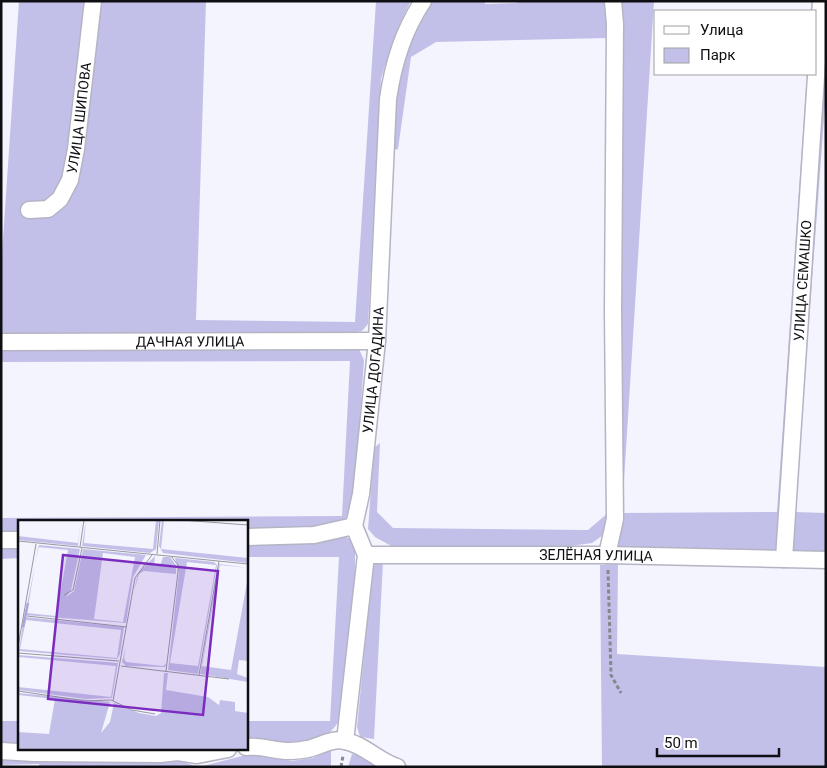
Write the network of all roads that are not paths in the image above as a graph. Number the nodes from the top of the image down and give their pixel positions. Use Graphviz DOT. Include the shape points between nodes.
graph roads {
  1 [pos="93,1"];
  2 [pos="423,1"];
  3 [pos="613,1"];
  4 [pos="820,1"];
  5 [pos="817,48"];
  6 [pos="815,75"];
  7 [pos="29,210"];
  8 [pos="1,342"];
  9 [pos="377,342"];
  10 [pos="354,526"];
  11 [pos="248,536"];
  12 [pos="1,540"];
  13 [pos="18,540"];
  14 [pos="366,555"];
  15 [pos="607,555"];
  16 [pos="784,560"];
  17 [pos="826,560"];
  18 [pos="345,741"];
  19 [pos="248,747"];
  20 [pos="223,750"];
  21 [pos="1,751"];
  22 [pos="397,767"];
  1 -- 7 [label="street, УЛИЦА ШИПОВА" via="70,180 60,199 48,209"];
  2 -- 9 [label="street, УЛИЦА ДОГАДИНА" via="408,26 390,79"];
  3 -- 15 [label="street" via="615,519"];
  4 -- 5 [label="street, УЛИЦА СЕМАШКО"];
  6 -- 16 [label="street, УЛИЦА СЕМАШКО"];
  8 -- 9 [label="street, ДАЧНАЯ УЛИЦА"];
  9 -- 10 [label="street, УЛИЦА ДОГАДИНА" via="361,494"];
  10 -- 11 [label="street" via="314,535"];
  10 -- 14 [label="street"];
  12 -- 13 [label="street"];
  14 -- 15 [label="street, ЗЕЛЁНАЯ УЛИЦА"];
  14 -- 18 [label="street"];
  15 -- 16 [label="street, ЗЕЛЁНАЯ УЛИЦА"];
  16 -- 17 [label="street, ЗЕЛЁНАЯ УЛИЦА"];
  18 -- 19 [label="street" via="332,740 308,749 288,751"];
  18 -- 22 [label="street" via="365,748 387,764"];
  20 -- 21 [label="street" via="197,755 178,752"];
}
